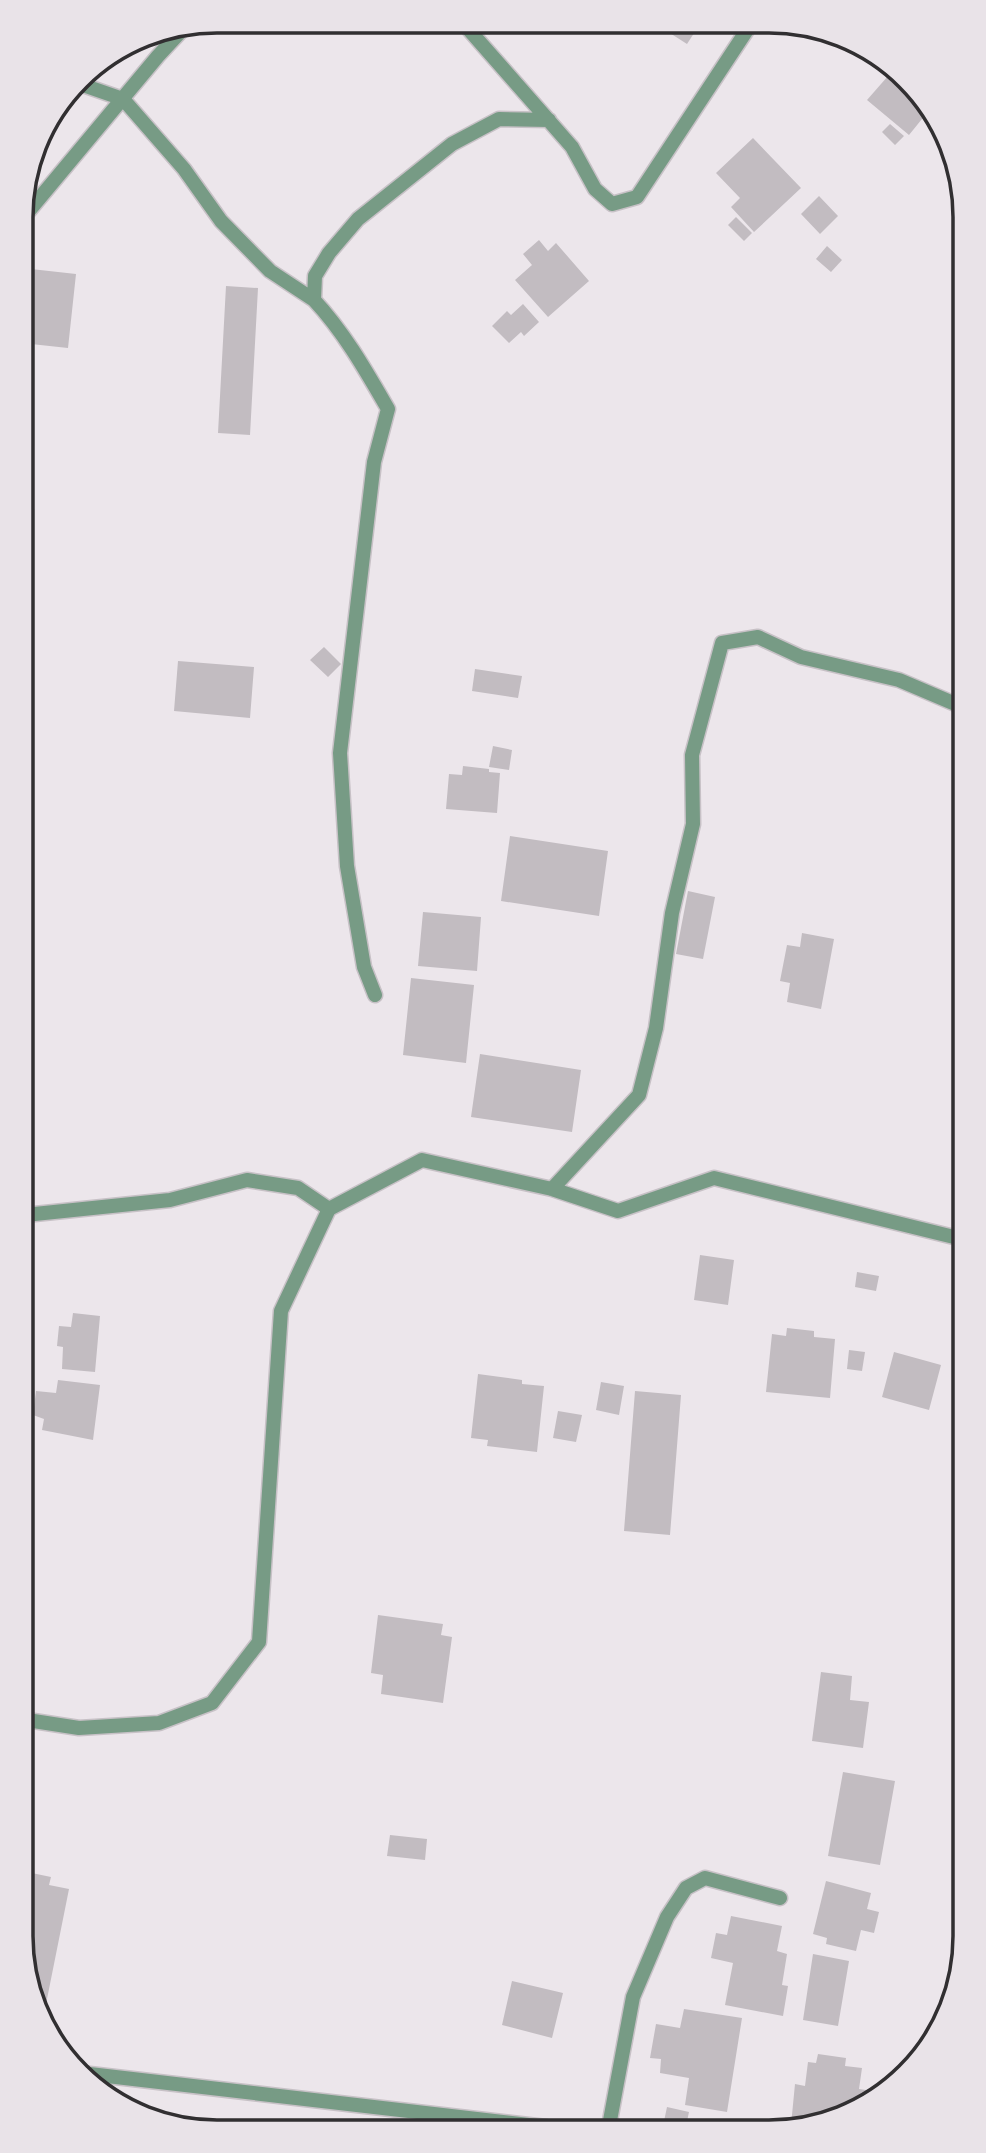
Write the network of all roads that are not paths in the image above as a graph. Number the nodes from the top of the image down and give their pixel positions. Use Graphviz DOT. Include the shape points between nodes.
graph roads {
  1 [pos="472,33"];
  2 [pos="745,33"];
  3 [pos="175,39"];
  4 [pos="87,87"];
  5 [pos="123,99"];
  6 [pos="549,120"];
  7 [pos="34,205"];
  8 [pos="314,300"];
  9 [pos="953,703"];
  10 [pos="375,995"];
  11 [pos="552,1189"];
  12 [pos="329,1209"];
  13 [pos="33,1214"];
  14 [pos="952,1237"];
  15 [pos="33,1721"];
  16 [pos="780,1898"];
  17 [pos="97,2075"];
  18 [pos="486,2120"];
  19 [pos="610,2120"];
  1 -- 6 [label="street"];
  2 -- 6 [label="street" via="637,197 612,204 595,189 572,147"];
  3 -- 5 [label="street"];
  4 -- 5 [label="street"];
  5 -- 7 [label="street"];
  5 -- 8 [label="street" via="184,169 221,221 271,271"];
  6 -- 8 [label="street" via="499,119 452,144 358,219 315,276"];
  8 -- 10 [label="street" via="345,338 388,409 374,462 340,753 347,866 364,967"];
  9 -- 11 [label="street" via="900,680 801,657 758,637 722,643 692,755 693,824 672,913 656,1028 639,1095"];
  11 -- 12 [label="street" via="422,1160"];
  11 -- 14 [label="street" via="618,1211 714,1178"];
  12 -- 13 [label="street" via="298,1188 247,1180 170,1200"];
  12 -- 15 [label="street" via="281,1311 259,1642 212,1703 159,1723 79,1728"];
  16 -- 19 [label="street" via="705,1878 686,1888 667,1917 634,1997"];
  17 -- 18 [label="street"];
}
